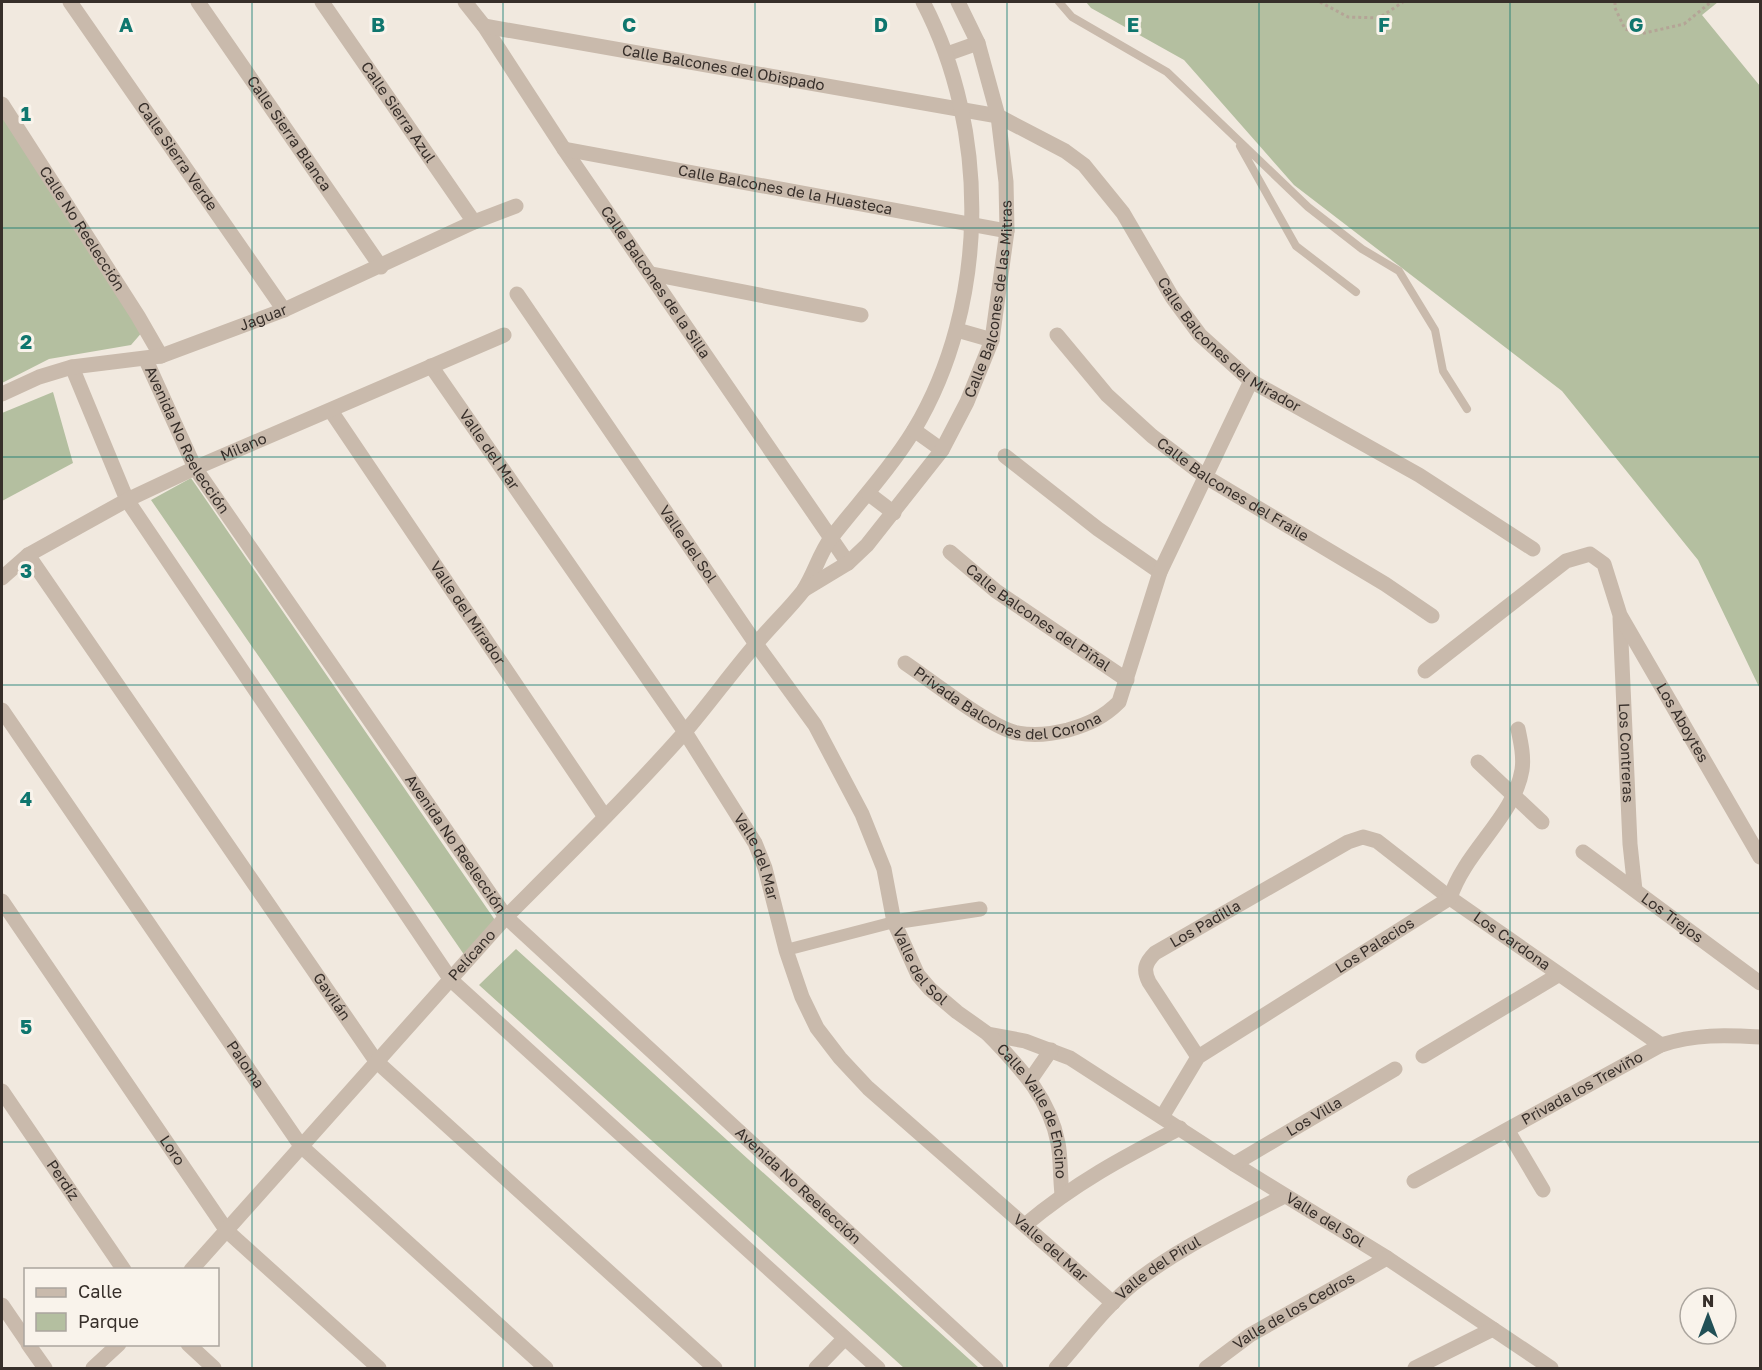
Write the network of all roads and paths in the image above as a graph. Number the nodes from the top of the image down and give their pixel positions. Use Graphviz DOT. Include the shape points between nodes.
graph roads {
  1 [pos="70,2"];
  2 [pos="198,2"];
  3 [pos="322,2"];
  4 [pos="465,2"];
  5 [pos="923,2"];
  6 [pos="958,2"];
  7 [pos="1059,2"];
  8 [pos="1320,2"];
  9 [pos="1403,2"];
  10 [pos="1615,2"];
  11 [pos="1711,2"];
  12 [pos="484,26"];
  13 [pos="978,43"];
  14 [pos="947,54"];
  15 [pos="2,104"];
  16 [pos="962,108"];
  17 [pos="998,116"];
  18 [pos="1235,137"];
  19 [pos="564,149"];
  20 [pos="516,206"];
  21 [pos="474,222"];
  22 [pos="972,226"];
  23 [pos="1007,231"];
  24 [pos="381,267"];
  25 [pos="652,274"];
  26 [pos="1356,292"];
  27 [pos="517,294"];
  28 [pos="284,310"];
  29 [pos="861,315"];
  30 [pos="957,330"];
  31 [pos="504,335"];
  32 [pos="1057,335"];
  33 [pos="992,340"];
  34 [pos="161,356"];
  35 [pos="146,360"];
  36 [pos="431,366"];
  37 [pos="72,367"];
  38 [pos="1251,381"];
  39 [pos="2,394"];
  40 [pos="1467,409"];
  41 [pos="332,411"];
  42 [pos="914,430"];
  43 [pos="942,450"];
  44 [pos="1005,456"];
  45 [pos="195,468"];
  46 [pos="1206,477"];
  47 [pos="869,494"];
  48 [pos="127,500"];
  49 [pos="894,513"];
  50 [pos="830,539"];
  51 [pos="1533,549"];
  52 [pos="950,552"];
  53 [pos="28,555"];
  54 [pos="848,563"];
  55 [pos="1160,572"];
  56 [pos="2,578"];
  57 [pos="804,589"];
  58 [pos="1620,615"];
  59 [pos="1432,616"];
  60 [pos="756,644"];
  61 [pos="905,663"];
  62 [pos="1425,671"];
  63 [pos="1127,680"];
  64 [pos="2,710"];
  65 [pos="1518,729"];
  66 [pos="685,732"];
  67 [pos="1478,762"];
  68 [pos="1513,798"];
  69 [pos="605,817"];
  70 [pos="1542,822"];
  71 [pos="1364,837"];
  72 [pos="1583,852"];
  73 [pos="1761,857"];
  74 [pos="1635,890"];
  75 [pos="1450,898"];
  76 [pos="2,901"];
  77 [pos="980,909"];
  78 [pos="506,917"];
  79 [pos="894,922"];
  80 [pos="786,950"];
  81 [pos="1558,975"];
  82 [pos="451,980"];
  83 [pos="1761,983"];
  84 [pos="988,1034"];
  85 [pos="1761,1037"];
  86 [pos="1661,1045"];
  87 [pos="1051,1050"];
  88 [pos="1423,1056"];
  89 [pos="1198,1057"];
  90 [pos="376,1062"];
  91 [pos="1395,1069"];
  92 [pos="1031,1079"];
  93 [pos="2,1091"];
  94 [pos="1162,1117"];
  95 [pos="1180,1128"];
  96 [pos="1508,1131"];
  97 [pos="301,1146"];
  98 [pos="1234,1164"];
  99 [pos="1414,1181"];
  100 [pos="1543,1190"];
  101 [pos="1062,1194"];
  102 [pos="1284,1196"];
  103 [pos="1025,1225"];
  104 [pos="227,1231"];
  105 [pos="1387,1258"];
  106 [pos="123,1268"];
  107 [pos="191,1268"];
  108 [pos="1113,1303"];
  109 [pos="2,1305"];
  110 [pos="1493,1329"];
  111 [pos="24,1337"];
  112 [pos="844,1339"];
  113 [pos="29,1346"];
  114 [pos="117,1346"];
  115 [pos="190,1346"];
  116 [pos="45,1368"];
  117 [pos="93,1368"];
  118 [pos="214,1368"];
  119 [pos="379,1368"];
  120 [pos="546,1368"];
  121 [pos="715,1368"];
  122 [pos="816,1368"];
  123 [pos="878,1368"];
  124 [pos="996,1368"];
  125 [pos="1056,1368"];
  126 [pos="1206,1368"];
  127 [pos="1415,1368"];
  128 [pos="1551,1368"];
  1 -- 28 [label="street, Calle Sierra Verde"];
  2 -- 24 [label="street, Calle Sierra Blanca"];
  3 -- 21 [label="street, Calle Sierra Azul"];
  4 -- 12 [label="street, Calle Balcones de la Silla"];
  5 -- 14 [label="street, Calle Balcones de las Mitras"];
  6 -- 13 [label="street, Calle Balcones de las Mitras"];
  7 -- 18 [label="lane" via="1072,16 1167,72"];
  8 -- 9 [label="path" via="1348,17 1379,18"];
  10 -- 11 [label="path" via="1625,28 1640,34 1684,24"];
  12 -- 16 [label="street, Calle Balcones del Obispado"];
  12 -- 19 [label="street, Calle Balcones de la Silla"];
  13 -- 14 [label="street"];
  13 -- 17 [label="street, Calle Balcones de las Mitras"];
  14 -- 16 [label="street, Calle Balcones de las Mitras"];
  15 -- 34 [label="street, Calle No Reelección"];
  16 -- 17 [label="street, Calle Balcones del Mirador"];
  16 -- 22 [label="street, Calle Balcones de las Mitras"];
  17 -- 23 [label="street, Calle Balcones de las Mitras"];
  17 -- 38 [label="street, Calle Balcones del Mirador" via="1065,151 1090,171 1123,213 1172,297 1200,335"];
  18 -- 26 [label="lane" via="1296,246"];
  18 -- 40 [label="lane" via="1308,207 1362,249 1400,271 1436,330 1443,371"];
  19 -- 22 [label="street, Calle Balcones de la Huasteca"];
  19 -- 25 [label="street, Calle Balcones de la Silla"];
  20 -- 21 [label="street, Jaguar"];
  21 -- 24 [label="street, Jaguar"];
  22 -- 23 [label="street, Calle Balcones de la Huasteca"];
  22 -- 30 [label="street, Calle Balcones de las Mitras"];
  23 -- 33 [label="street, Calle Balcones de las Mitras"];
  24 -- 28 [label="street, Jaguar"];
  25 -- 29 [label="street"];
  25 -- 50 [label="street, Calle Balcones de la Silla"];
  27 -- 60 [label="street, Valle del Sol"];
  28 -- 34 [label="street, Jaguar"];
  30 -- 33 [label="street"];
  30 -- 42 [label="street, Calle Balcones de las Mitras"];
  31 -- 36 [label="street, Milano"];
  32 -- 46 [label="street, Calle Balcones del Fraile" via="1107,395"];
  33 -- 43 [label="street, Calle Balcones de las Mitras"];
  34 -- 35 [label="street, Jaguar"];
  35 -- 37 [label="street, Jaguar"];
  35 -- 45 [label="street, Avenida No Reelección"];
  36 -- 41 [label="street, Milano"];
  36 -- 66 [label="street, Valle del Mar"];
  37 -- 39 [label="street, Jaguar"];
  37 -- 48 [label="street"];
  38 -- 46 [label="street, Privada Balcones del Corona"];
  38 -- 51 [label="street, Calle Balcones del Mirador" via="1419,475"];
  41 -- 45 [label="street, Milano"];
  41 -- 69 [label="street, Valle del Mirador"];
  42 -- 43 [label="street"];
  42 -- 47 [label="street, Calle Balcones de las Mitras"];
  43 -- 49 [label="street, Calle Balcones de las Mitras"];
  44 -- 55 [label="street"];
  45 -- 48 [label="street, Milano"];
  45 -- 78 [label="street, Avenida No Reelección"];
  46 -- 55 [label="street, Privada Balcones del Corona"];
  46 -- 59 [label="street, Calle Balcones del Fraile"];
  47 -- 49 [label="street"];
  47 -- 50 [label="street, Calle Balcones de las Mitras"];
  48 -- 53 [label="street, Milano"];
  48 -- 82 [label="street"];
  49 -- 54 [label="street, Calle Balcones de las Mitras"];
  50 -- 54 [label="street, Calle Balcones de la Silla"];
  50 -- 57 [label="street, Pelícano"];
  52 -- 63 [label="street, Calle Balcones del Piñal" via="996,591"];
  53 -- 56 [label="street, Milano"];
  53 -- 90 [label="street, Gavilán"];
  54 -- 57 [label="street, Pelícano"];
  55 -- 63 [label="street, Privada Balcones del Corona"];
  57 -- 60 [label="street, Pelícano"];
  58 -- 62 [label="street, Los Aboytes" via="1604,564 1590,554 1580,555 1566,561"];
  58 -- 73 [label="street, Los Aboytes"];
  58 -- 74 [label="street, Los Contreras"];
  60 -- 66 [label="street, Pelícano"];
  60 -- 79 [label="street, Valle del Sol" via="814,725 862,814 884,869"];
  61 -- 63 [label="street, Privada Balcones del Corona" via="998,726 1016,733 1057,732 1107,715 1119,702"];
  64 -- 97 [label="street, Paloma"];
  65 -- 68 [label="street" via="1522,768"];
  66 -- 69 [label="street, Pelícano"];
  66 -- 80 [label="street, Valle del Mar" via="754,843 765,868"];
  67 -- 68 [label="street"];
  68 -- 70 [label="street"];
  68 -- 75 [label="street" via="1466,862"];
  69 -- 78 [label="street, Pelícano"];
  71 -- 75 [label="street, Los Cardona" via="1377,841"];
  71 -- 89 [label="street, Los Padilla" via="1348,842 1148,960 1145,974 1149,982"];
  72 -- 74 [label="street, Los Trejos"];
  74 -- 83 [label="street, Los Trejos"];
  75 -- 81 [label="street, Los Cardona"];
  75 -- 89 [label="street, Los Palacios"];
  76 -- 104 [label="street, Loro"];
  77 -- 79 [label="street"];
  78 -- 82 [label="street, Pelícano"];
  78 -- 124 [label="street, Avenida No Reelección"];
  79 -- 80 [label="street"];
  79 -- 84 [label="street, Valle del Sol" via="918,975 957,1012"];
  80 -- 103 [label="street, Valle del Mar" via="802,997 840,1058 868,1088"];
  81 -- 86 [label="street, Los Cardona"];
  81 -- 88 [label="street"];
  82 -- 90 [label="street, Pelícano"];
  82 -- 112 [label="street"];
  84 -- 87 [label="street, Valle del Sol"];
  84 -- 92 [label="street, Calle Valle de Encino"];
  85 -- 86 [label="street, Privada los Treviño" via="1711,1034"];
  86 -- 96 [label="street, Privada los Treviño"];
  87 -- 92 [label="street"];
  87 -- 94 [label="street, Valle del Sol"];
  89 -- 94 [label="street, Los Palacios"];
  90 -- 97 [label="street, Pelícano"];
  90 -- 121 [label="street, Gavilán"];
  91 -- 98 [label="street, Los Villa"];
  92 -- 101 [label="street, Calle Valle de Encino" via="1052,1119"];
  93 -- 106 [label="street, Perdíz"];
  94 -- 95 [label="street, Valle del Sol"];
  95 -- 98 [label="street, Valle del Sol"];
  95 -- 101 [label="street"];
  96 -- 99 [label="street, Privada los Treviño"];
  96 -- 100 [label="street"];
  97 -- 104 [label="street, Pelícano"];
  97 -- 120 [label="street, Paloma"];
  98 -- 102 [label="street, Valle del Sol"];
  101 -- 103 [label="street"];
  102 -- 105 [label="street, Valle del Sol"];
  102 -- 108 [label="street, Valle del Pirul" via="1195,1243 1149,1272"];
  103 -- 108 [label="street, Valle del Mar"];
  104 -- 107 [label="street, Pelícano"];
  104 -- 119 [label="street, Loro"];
  105 -- 110 [label="street, Valle del Sol"];
  105 -- 126 [label="street, Valle de los Cedros" via="1250,1335"];
  108 -- 125 [label="street, Valle del Pirul"];
  109 -- 111 [label="street"];
  110 -- 127 [label="street"];
  110 -- 128 [label="street, Valle del Sol"];
  112 -- 122 [label="street"];
  112 -- 123 [label="street"];
  113 -- 116 [label="street"];
  114 -- 117 [label="street"];
  115 -- 118 [label="street"];
}
